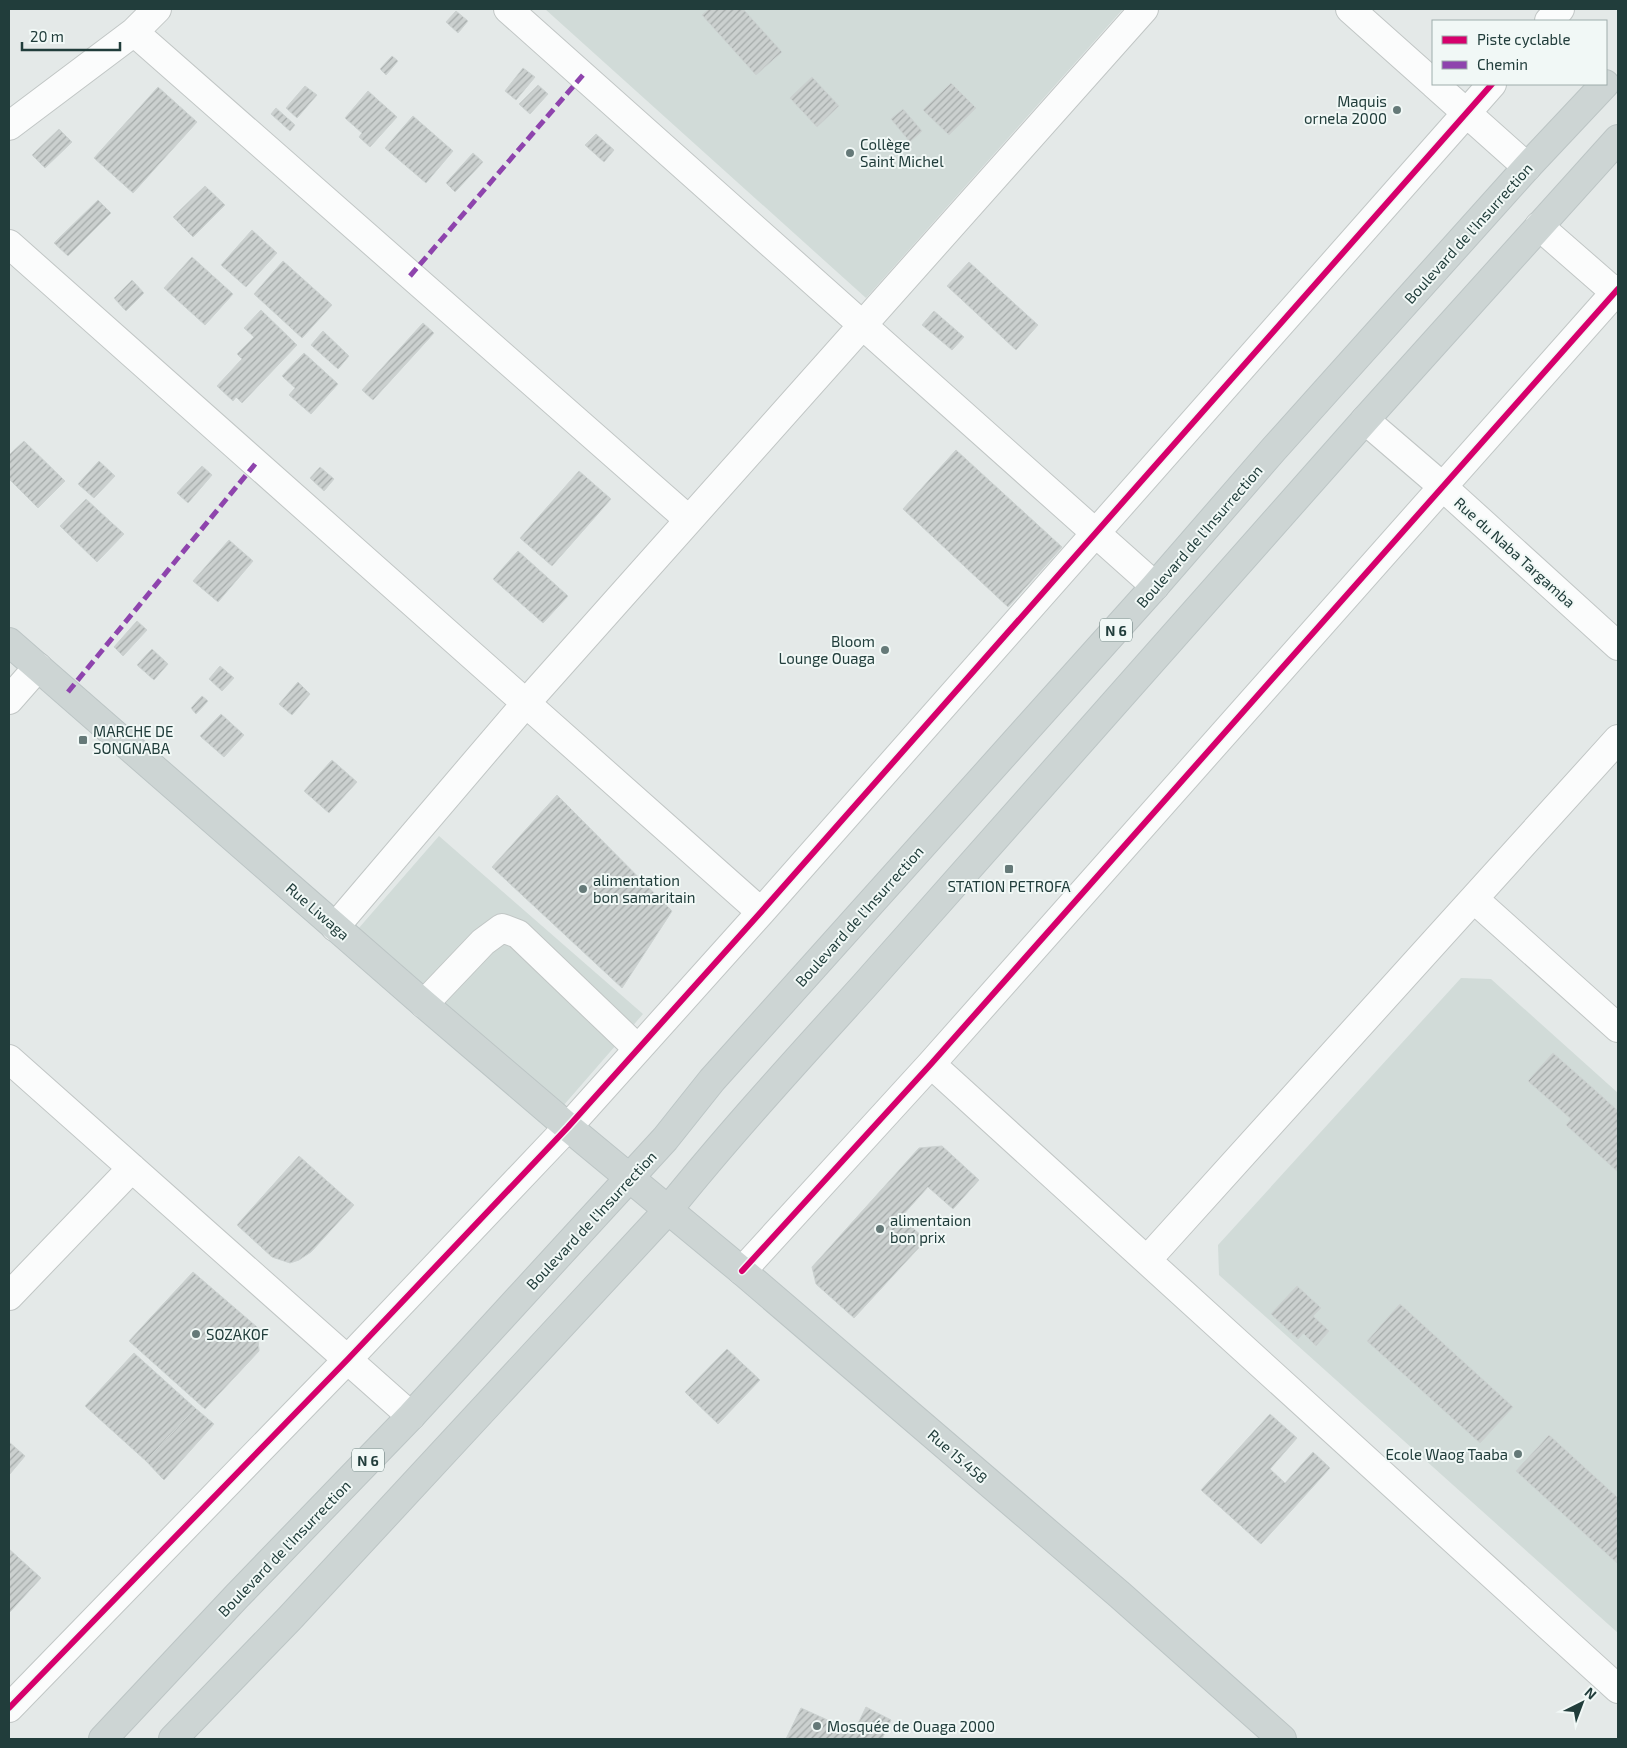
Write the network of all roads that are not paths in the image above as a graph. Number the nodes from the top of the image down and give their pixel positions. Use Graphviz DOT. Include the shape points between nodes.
graph roads {
  1 [pos="157,9"];
  2 [pos="508,9"];
  3 [pos="1144,9"];
  4 [pos="1350,9"];
  5 [pos="1560,9"];
  6 [pos="1550,20"];
  7 [pos="134,32"];
  8 [pos="1618,70"];
  9 [pos="1432,81"];
  10 [pos="1607,81"];
  11 [pos="1436,85"];
  12 [pos="1491,85"];
  13 [pos="1603,85"];
  14 [pos="1466,112"];
  15 [pos="9,126"];
  16 [pos="1618,139"];
  17 [pos="1527,167"];
  18 [pos="1539,226"];
  19 [pos="9,244"];
  20 [pos="1617,292"];
  21 [pos="863,325"];
  22 [pos="1365,420"];
  23 [pos="1443,487"];
  24 [pos="689,520"];
  25 [pos="1095,533"];
  26 [pos="1155,586"];
  27 [pos="9,642"];
  28 [pos="1618,646"];
  29 [pos="38,667"];
  30 [pos="9,700"];
  31 [pos="526,703"];
  32 [pos="1618,738"];
  33 [pos="1474,899"];
  34 [pos="761,912"];
  35 [pos="335,927"];
  36 [pos="424,1004"];
  37 [pos="1618,1028"];
  38 [pos="638,1049"];
  39 [pos="9,1059"];
  40 [pos="931,1064"];
  41 [pos="568,1127"];
  42 [pos="132,1168"];
  43 [pos="629,1178"];
  44 [pos="668,1210"];
  45 [pos="1147,1260"];
  46 [pos="742,1271"];
  47 [pos="9,1296"];
  48 [pos="348,1359"];
  49 [pos="411,1416"];
  50 [pos="1618,1689"];
  51 [pos="9,1708"];
  52 [pos="104,1739"];
  53 [pos="173,1739"];
  54 [pos="1282,1739"];
  1 -- 7 [label="street"];
  2 -- 21 [label="street"];
  3 -- 21 [label="street"];
  4 -- 9 [label="street"];
  5 -- 6 [label="street"];
  7 -- 15 [label="street"];
  7 -- 24 [label="street"];
  8 -- 10 [label="main road, Boulevard de l'Insurrection / N 6"];
  11 -- 14 [label="street"];
  12 -- 14 [label="street"];
  13 -- 17 [label="main road, Boulevard de l'Insurrection / N 6"];
  14 -- 17 [label="street"];
  14 -- 25 [label="street"];
  16 -- 18 [label="main road"];
  17 -- 26 [label="main road, Boulevard de l'Insurrection / N 6"];
  18 -- 20 [label="street"];
  18 -- 22 [label="main road"];
  19 -- 31 [label="street"];
  20 -- 23 [label="street"];
  21 -- 24 [label="street"];
  21 -- 25 [label="street"];
  22 -- 23 [label="street, Rue du Naba Targamba"];
  22 -- 44 [label="main road" via="782,1076"];
  23 -- 28 [label="street, Rue du Naba Targamba"];
  23 -- 40 [label="street"];
  24 -- 31 [label="street"];
  25 -- 26 [label="street"];
  25 -- 34 [label="street"];
  26 -- 43 [label="main road, Boulevard de l'Insurrection / N 6" via="712,1080"];
  27 -- 29 [label="main road, Rue Liwaga"];
  29 -- 30 [label="street"];
  29 -- 35 [label="main road, Rue Liwaga"];
  31 -- 34 [label="street"];
  31 -- 35 [label="street"];
  32 -- 33 [label="street"];
  33 -- 37 [label="street"];
  33 -- 45 [label="street"];
  34 -- 38 [label="street"];
  35 -- 36 [label="main road, Rue Liwaga"];
  36 -- 38 [label="street" via="483,942 502,928 518,934"];
  36 -- 41 [label="main road, Rue Liwaga"];
  38 -- 41 [label="street"];
  39 -- 42 [label="street"];
  40 -- 45 [label="street"];
  40 -- 46 [label="street"];
  41 -- 43 [label="main road, Rue Liwaga"];
  41 -- 48 [label="street"];
  42 -- 47 [label="street"];
  42 -- 48 [label="street"];
  43 -- 44 [label="main road, Rue 15.458"];
  43 -- 49 [label="main road, Boulevard de l'Insurrection / N 6"];
  44 -- 46 [label="main road, Rue 15.458"];
  44 -- 53 [label="main road" via="290,1618"];
  45 -- 50 [label="street"];
  46 -- 54 [label="main road, Rue 15.458" via="1120,1595"];
  48 -- 49 [label="street"];
  48 -- 51 [label="street"];
  49 -- 52 [label="main road, Boulevard de l'Insurrection / N 6"];
}
